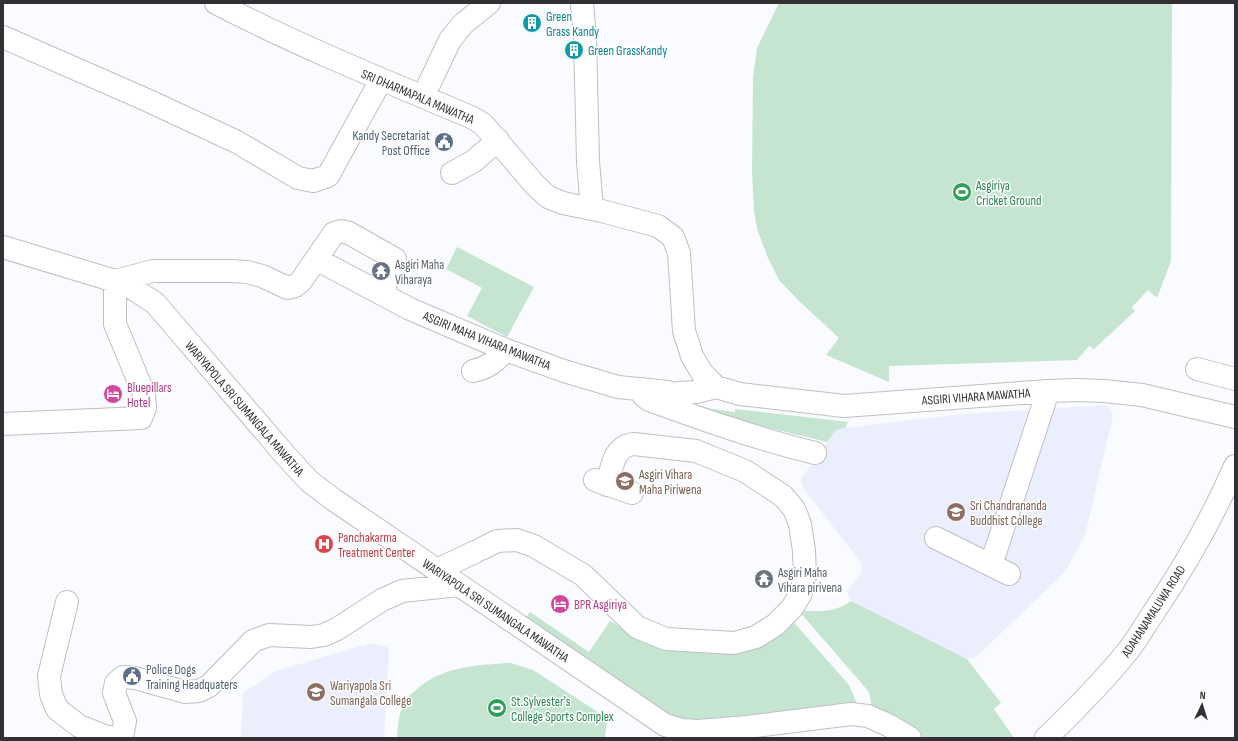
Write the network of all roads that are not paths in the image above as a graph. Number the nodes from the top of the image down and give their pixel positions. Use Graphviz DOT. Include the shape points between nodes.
graph roads {
  1 [pos="216,3"];
  2 [pos="489,3"];
  3 [pos="582,3"];
  4 [pos="3,37"];
  5 [pos="381,80"];
  6 [pos="423,97"];
  7 [pos="498,140"];
  8 [pos="452,173"];
  9 [pos="592,209"];
  10 [pos="3,247"];
  11 [pos="316,259"];
  12 [pos="115,281"];
  13 [pos="381,293"];
  14 [pos="506,350"];
  15 [pos="1198,368"];
  16 [pos="473,371"];
  17 [pos="1235,380"];
  18 [pos="716,387"];
  19 [pos="642,390"];
  20 [pos="1048,391"];
  21 [pos="1235,417"];
  22 [pos="3,424"];
  23 [pos="815,453"];
  24 [pos="1235,466"];
  25 [pos="632,493"];
  26 [pos="936,538"];
  27 [pos="437,570"];
  28 [pos="459,585"];
  29 [pos="67,602"];
  30 [pos="115,738"];
  31 [pos="910,738"];
  32 [pos="1046,738"];
  1 -- 5 [label="street, SRI DHARMAPALA MAWATHA"];
  2 -- 6 [label="street" via="463,24 450,40"];
  3 -- 9 [label="street"];
  4 -- 5 [label="street" via="237,142 298,178 313,181 328,176"];
  5 -- 6 [label="street, SRI DHARMAPALA MAWATHA"];
  6 -- 7 [label="street, SRI DHARMAPALA MAWATHA" via="471,117 483,124"];
  7 -- 8 [label="street" via="474,161"];
  7 -- 9 [label="street, SRI DHARMAPALA MAWATHA" via="548,197 563,204"];
  9 -- 18 [label="street, SRI DHARMAPALA MAWATHA" via="658,226 673,237 679,254 684,330 692,356 702,373"];
  10 -- 12 [label="street, WARIYAPOLA SRI SUMANGALA MAWATHA"];
  11 -- 12 [label="street" via="301,282 288,288 262,276 231,271 153,271"];
  11 -- 13 [label="street, ASGIRI MAHA VIHARA MAWATHA"];
  11 -- 13 [label="street" via="334,233 349,232 395,259 395,265"];
  12 -- 22 [label="street" via="115,324 144,394 145,408 141,418"];
  12 -- 27 [label="street, WARIYAPOLA SRI SUMANGALA MAWATHA" via="155,303 309,481"];
  13 -- 14 [label="street, ASGIRI MAHA VIHARA MAWATHA" via="410,309"];
  14 -- 16 [label="street" via="496,361 483,369"];
  14 -- 19 [label="street, ASGIRI MAHA VIHARA MAWATHA" via="618,387"];
  15 -- 17 [label="street"];
  18 -- 19 [label="street, ASGIRI MAHA VIHARA MAWATHA" via="696,392 674,393"];
  18 -- 20 [label="street, ASGIRI VIHARA MAWATHA" via="740,394 844,406"];
  19 -- 23 [label="street" via="643,395 649,400 690,415 754,437"];
  20 -- 21 [label="street, ASGIRI VIHARA MAWATHA" via="1104,390 1142,395"];
  20 -- 26 [label="street" via="1000,570"];
  24 -- 32 [label="street, ADAHANAMALUWA ROAD" via="1222,496 1170,589 1128,651 1097,688"];
  25 -- 27 [label="street" via="601,483 617,452 624,446 634,444 696,452 745,471 783,496 794,509 800,524 804,551 805,576 801,593 792,608 775,625 756,637 734,643 666,639 636,627 583,575 534,546 517,540 497,541"];
  27 -- 28 [label="street, WARIYAPOLA SRI SUMANGALA MAWATHA"];
  28 -- 30 [label="street" via="402,591 324,635 269,635 253,641 209,686 199,691 185,692 135,678 123,678 116,683 114,693 121,708 123,732"];
  28 -- 31 [label="street, WARIYAPOLA SRI SUMANGALA MAWATHA" via="665,725 698,731 851,714 868,716"];
  29 -- 30 [label="street" via="49,676 56,709 79,726"];
}
